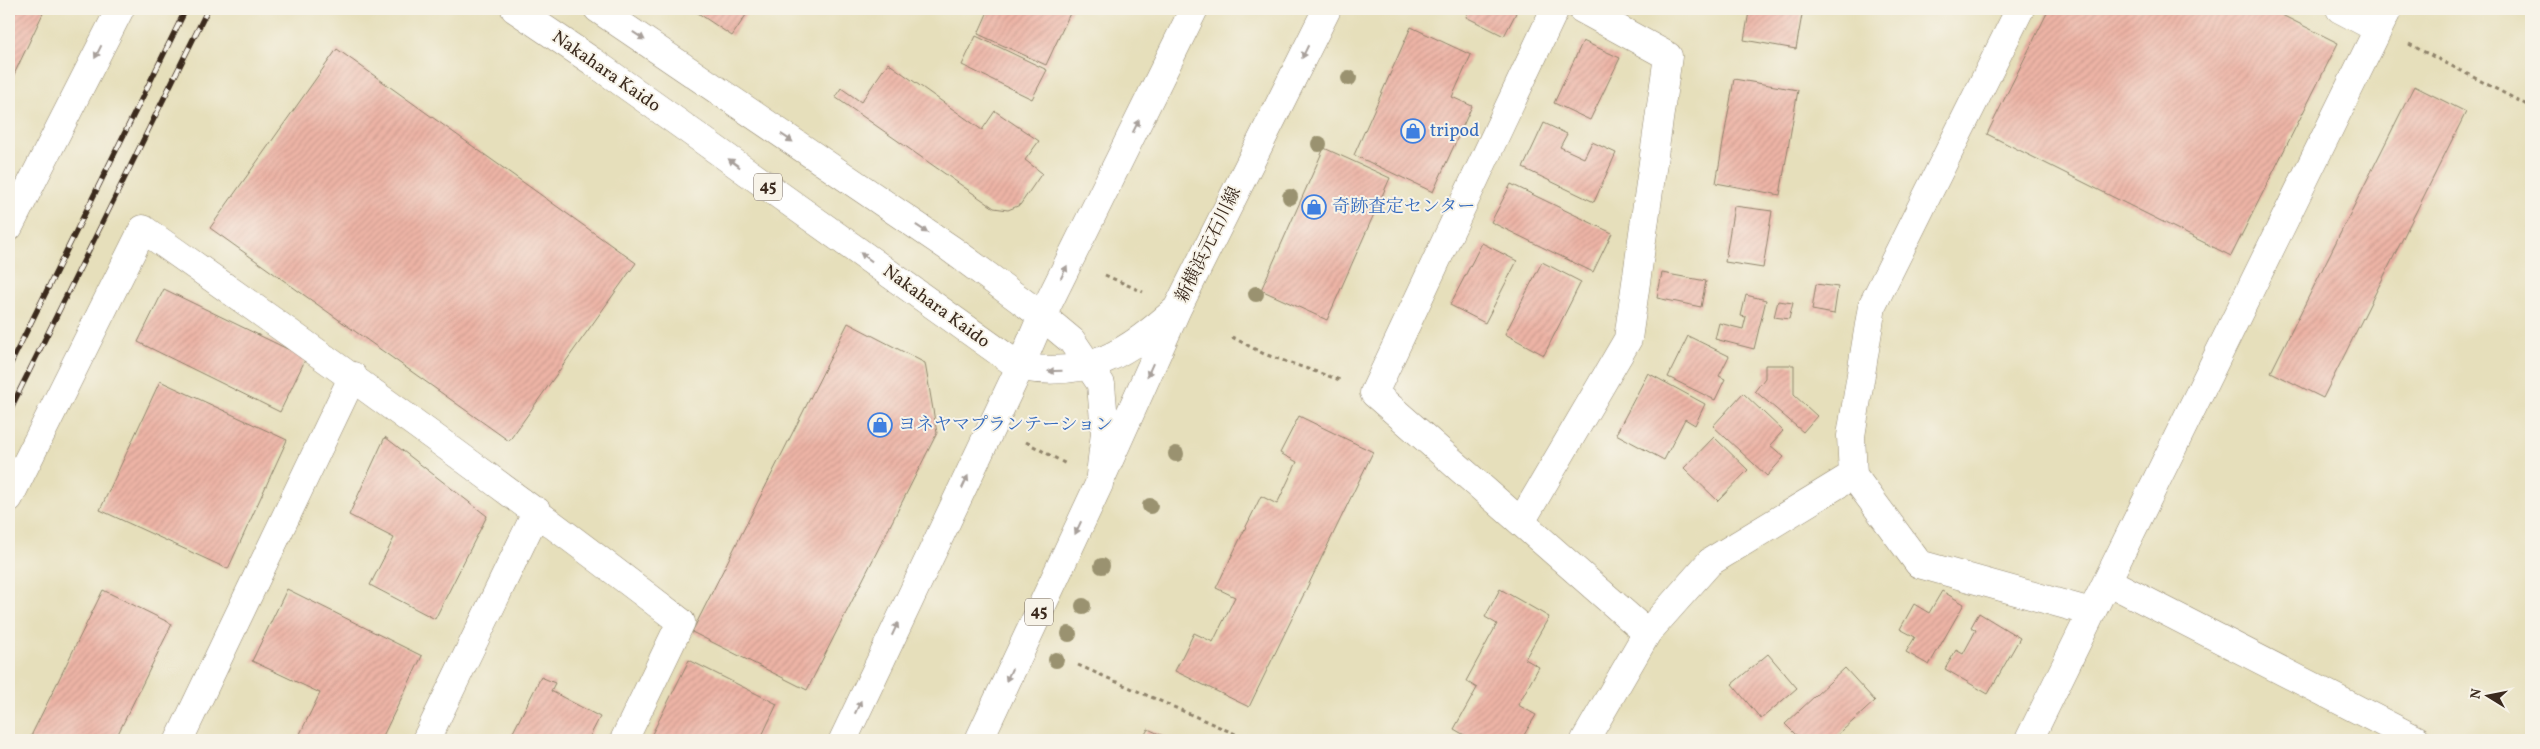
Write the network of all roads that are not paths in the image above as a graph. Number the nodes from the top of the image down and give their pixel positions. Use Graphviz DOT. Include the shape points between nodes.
graph roads {
  1 [pos="120,9"];
  2 [pos="515,9"];
  3 [pos="598,9"];
  4 [pos="1194,9"];
  5 [pos="1327,9"];
  6 [pos="1555,9"];
  7 [pos="1582,9"];
  8 [pos="2020,9"];
  9 [pos="2340,9"];
  10 [pos="2383,19"];
  11 [pos="9,227"];
  12 [pos="1177,309"];
  13 [pos="1042,316"];
  14 [pos="1089,364"];
  15 [pos="1020,367"];
  16 [pos="353,376"];
  17 [pos="1853,475"];
  18 [pos="1098,484"];
  19 [pos="9,498"];
  20 [pos="537,511"];
  21 [pos="1521,522"];
  22 [pos="2107,581"];
  23 [pos="2091,612"];
  24 [pos="1647,633"];
  25 [pos="179,740"];
  26 [pos="426,740"];
  27 [pos="624,740"];
  28 [pos="842,740"];
  29 [pos="978,740"];
  30 [pos="1585,740"];
  31 [pos="2029,740"];
  32 [pos="2417,740"];
  1 -- 11 [label="street, one-way"];
  15 -- 2 [label="street, Nakahara Kaido / 45, one-way"];
  3 -- 13 [label="street, 45, one-way" via="950,249"];
  13 -- 4 [label="street, one-way"];
  5 -- 12 [label="street, 新横浜元石川線, one-way"];
  6 -- 21 [label="street" via="1374,393"];
  7 -- 21 [label="street" via="1668,56 1628,339"];
  8 -- 17 [label="street" via="1872,306 1851,436"];
  9 -- 10 [label="street"];
  10 -- 22 [label="street"];
  12 -- 14 [label="street" via="1118,355"];
  12 -- 18 [label="street, 新横浜元石川線, one-way"];
  13 -- 14 [label="street, 45" via="1072,341"];
  13 -- 15 [label="street"];
  14 -- 15 [label="street, one-way" via="1071,370 1044,371"];
  14 -- 18 [label="street, 45" via="1101,384 1106,433"];
  28 -- 15 [label="street, one-way"];
  16 -- 19 [label="street" via="143,228"];
  16 -- 20 [label="street"];
  16 -- 25 [label="street"];
  17 -- 23 [label="street" via="1919,564"];
  17 -- 24 [label="street" via="1710,562"];
  18 -- 29 [label="street, 45, one-way"];
  20 -- 26 [label="street"];
  20 -- 27 [label="street" via="681,622"];
  21 -- 24 [label="street"];
  22 -- 23 [label="street"];
  22 -- 32 [label="street"];
  23 -- 31 [label="street"];
  24 -- 30 [label="street"];
}
